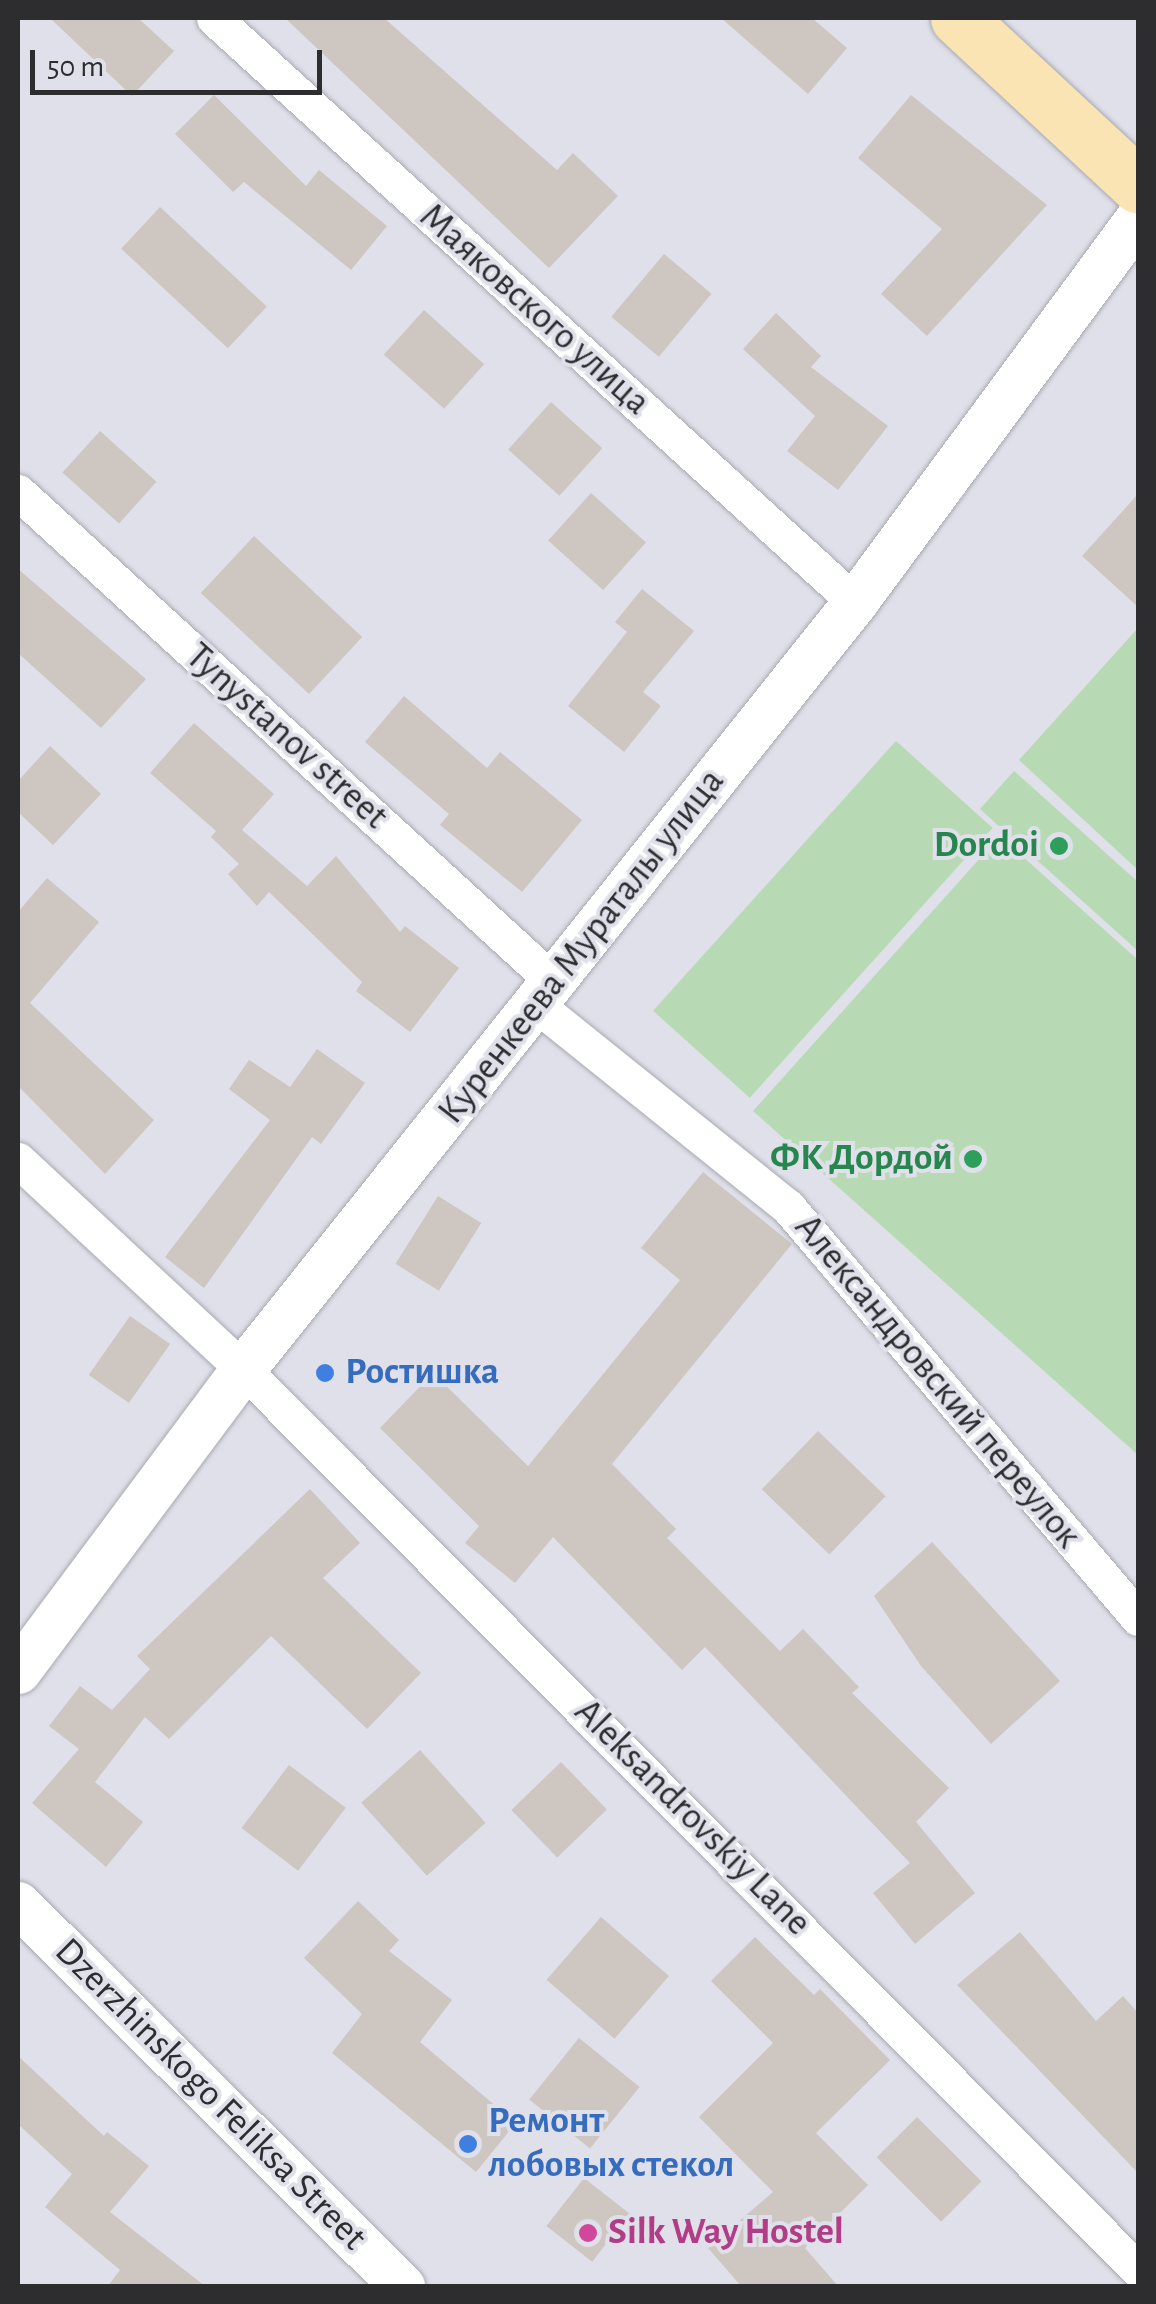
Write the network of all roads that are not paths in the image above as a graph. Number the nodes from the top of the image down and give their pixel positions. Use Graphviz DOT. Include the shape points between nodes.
graph roads {
  1 [pos="214,18"];
  2 [pos="958,18"];
  3 [pos="1138,185"];
  4 [pos="1138,218"];
  5 [pos="18,492"];
  6 [pos="854,602"];
  7 [pos="546,994"];
  8 [pos="18,1160"];
  9 [pos="243,1369"];
  10 [pos="1138,1618"];
  11 [pos="18,1671"];
  12 [pos="18,1904"];
  13 [pos="1138,2270"];
  14 [pos="402,2286"];
  1 -- 6 [label="street, Маяковского улица"];
  2 -- 3 [label="main road"];
  4 -- 6 [label="street, Куренкеева Мураталы улица"];
  5 -- 7 [label="street, Tynystanov street"];
  6 -- 7 [label="street, Куренкеева Мураталы улица"];
  7 -- 9 [label="street, Куренкеева Мураталы улица"];
  7 -- 10 [label="street, Александровский переулок" via="788,1207"];
  8 -- 9 [label="street, Aleksandrovskiy Lane"];
  9 -- 11 [label="street, Куренкеева Мураталы улица"];
  9 -- 13 [label="street, Aleksandrovskiy Lane"];
  12 -- 14 [label="street, Dzerzhinskogo Feliksa Street"];
}
